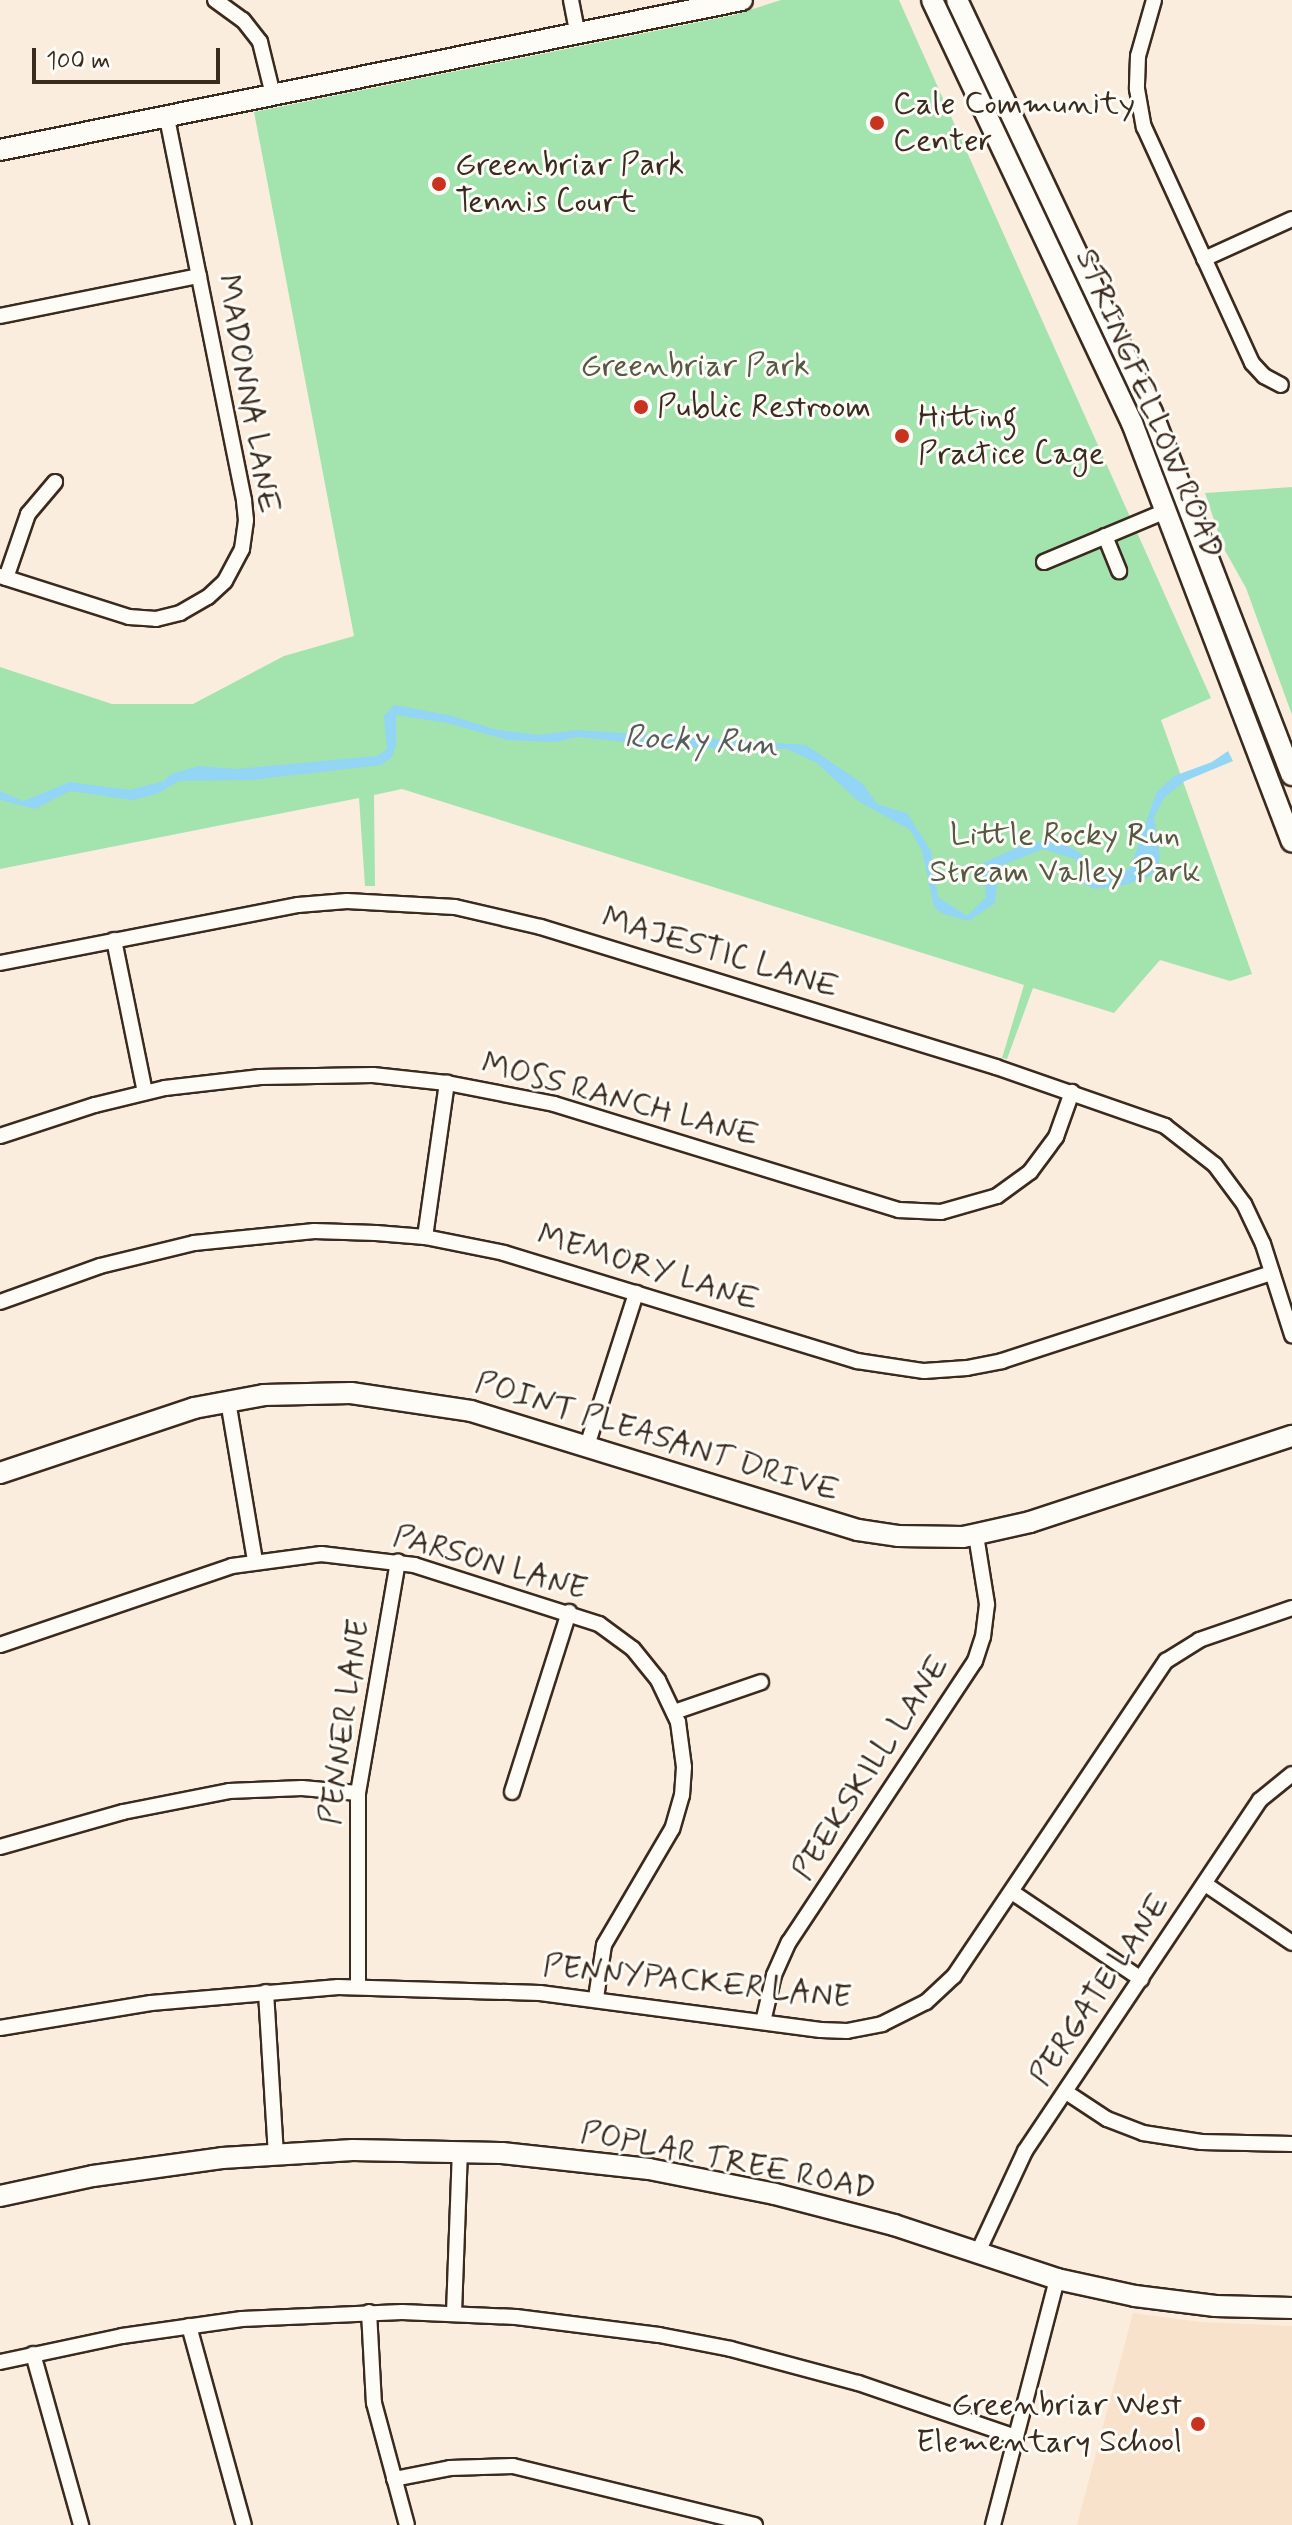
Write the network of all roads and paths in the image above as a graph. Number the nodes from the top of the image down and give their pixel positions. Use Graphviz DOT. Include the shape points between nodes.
graph roads {
  1 [pos="215,0"];
  2 [pos="571,0"];
  3 [pos="742,0"];
  4 [pos="932,0"];
  5 [pos="957,0"];
  6 [pos="1154,0"];
  7 [pos="578,35"];
  8 [pos="273,95"];
  9 [pos="167,117"];
  10 [pos="0,150"];
  11 [pos="1292,219"];
  12 [pos="1204,259"];
  13 [pos="199,276"];
  14 [pos="0,316"];
  15 [pos="1281,385"];
  16 [pos="55,482"];
  17 [pos="1166,511"];
  18 [pos="1105,536"];
  19 [pos="1044,562"];
  20 [pos="1119,571"];
  21 [pos="3,577"];
  22 [pos="1292,775"];
  23 [pos="1292,841"];
  24 [pos="114,940"];
  25 [pos="0,963"];
  26 [pos="447,1083"];
  27 [pos="145,1092"];
  28 [pos="1072,1092"];
  29 [pos="0,1136"];
  30 [pos="425,1237"];
  31 [pos="1272,1273"];
  32 [pos="636,1293"];
  33 [pos="0,1302"];
  34 [pos="1292,1335"];
  35 [pos="228,1401"];
  36 [pos="1292,1436"];
  37 [pos="587,1446"];
  38 [pos="0,1473"];
  39 [pos="976,1535"];
  40 [pos="255,1560"];
  41 [pos="398,1561"];
  42 [pos="1292,1608"];
  43 [pos="569,1612"];
  44 [pos="0,1645"];
  45 [pos="761,1682"];
  46 [pos="674,1712"];
  47 [pos="1292,1774"];
  48 [pos="512,1792"];
  49 [pos="358,1793"];
  50 [pos="0,1847"];
  51 [pos="1205,1884"];
  52 [pos="1012,1892"];
  53 [pos="1292,1943"];
  54 [pos="1141,1979"];
  55 [pos="358,1987"];
  56 [pos="266,1992"];
  57 [pos="596,1998"];
  58 [pos="763,2022"];
  59 [pos="0,2028"];
  60 [pos="1066,2092"];
  61 [pos="1292,2144"];
  62 [pos="460,2151"];
  63 [pos="276,2154"];
  64 [pos="0,2196"];
  65 [pos="978,2252"];
  66 [pos="1057,2279"];
  67 [pos="1292,2308"];
  68 [pos="369,2312"];
  69 [pos="454,2313"];
  70 [pos="189,2326"];
  71 [pos="33,2354"];
  72 [pos="0,2362"];
  73 [pos="1016,2437"];
  74 [pos="394,2479"];
  75 [pos="81,2525"];
  76 [pos="244,2525"];
  77 [pos="407,2525"];
  78 [pos="755,2525"];
  79 [pos="993,2525"];
  1 -- 8 [label="street" via="243,20 260,42"];
  2 -- 7 [label="street"];
  3 -- 7 [label="street"];
  4 -- 17 [label="street, STRINGFELLOW ROAD" via="1110,373"];
  5 -- 22 [label="street, STRINGFELLOW ROAD" via="1152,413"];
  6 -- 12 [label="street" via="1138,56 1139,104 1147,135"];
  7 -- 8 [label="street"];
  8 -- 9 [label="street"];
  9 -- 10 [label="street"];
  9 -- 13 [label="street, MADONNA LANE"];
  11 -- 12 [label="street"];
  12 -- 15 [label="street" via="1252,363"];
  13 -- 14 [label="street"];
  13 -- 21 [label="street, MADONNA LANE" via="244,500 244,538 234,566 199,603 167,617 145,619"];
  16 -- 21 [label="street" via="28,514"];
  17 -- 18 [label="street"];
  17 -- 23 [label="street, STRINGFELLOW ROAD"];
  18 -- 19 [label="street"];
  18 -- 20 [label="street"];
  24 -- 25 [label="street, MAJESTIC LANE"];
  24 -- 27 [label="street"];
  24 -- 28 [label="street, MAJESTIC LANE" via="323,903 399,901 455,907 541,927"];
  26 -- 27 [label="street, MOSS RANCH LANE" via="373,1075 298,1075"];
  26 -- 28 [label="street, MOSS RANCH LANE" via="554,1104 899,1210 928,1213 979,1204 1030,1172 1056,1137"];
  26 -- 30 [label="street"];
  27 -- 29 [label="street, MOSS RANCH LANE"];
  28 -- 31 [label="street, MAJESTIC LANE" via="1153,1120 1203,1153 1244,1204"];
  30 -- 32 [label="street, MEMORY LANE" via="504,1253"];
  30 -- 33 [label="street, MEMORY LANE" via="314,1231 194,1243 100,1266"];
  31 -- 32 [label="street, MEMORY LANE" via="1002,1361 947,1371 857,1361"];
  31 -- 34 [label="street, MAJESTIC LANE"];
  32 -- 37 [label="street"];
  35 -- 37 [label="street, POINT PLEASANT DRIVE" via="308,1392 393,1396 471,1411"];
  35 -- 38 [label="street, POINT PLEASANT DRIVE" via="163,1416"];
  35 -- 40 [label="street"];
  36 -- 39 [label="street, POINT PLEASANT DRIVE"];
  37 -- 39 [label="street, POINT PLEASANT DRIVE" via="858,1530 924,1538"];
  39 -- 58 [label="street, PEEKSKILL LANE" via="987,1604 975,1661 789,1942 774,1975"];
  40 -- 41 [label="street, PARSON LANE" via="321,1554"];
  40 -- 44 [label="street, PARSON LANE"];
  41 -- 43 [label="street, PARSON LANE"];
  41 -- 49 [label="street, PENNER LANE"];
  42 -- 52 [label="street, PENNYPACKER LANE" via="1199,1640 1166,1661"];
  43 -- 46 [label="street, PARSON LANE" via="599,1624 633,1649 658,1680"];
  43 -- 48 [label="street"];
  45 -- 46 [label="street"];
  46 -- 57 [label="street, PARSON LANE" via="684,1767 679,1808 662,1851 608,1935"];
  47 -- 51 [label="street, PERGATE LANE" via="1260,1800"];
  49 -- 50 [label="street" via="229,1791 123,1812"];
  49 -- 55 [label="street, PENNER LANE"];
  51 -- 53 [label="street"];
  51 -- 54 [label="street, PERGATE LANE"];
  52 -- 54 [label="street"];
  52 -- 58 [label="street, PENNYPACKER LANE" via="954,1976 901,2017 847,2031"];
  54 -- 60 [label="street, PERGATE LANE"];
  55 -- 56 [label="street, PENNYPACKER LANE"];
  55 -- 57 [label="street, PENNYPACKER LANE"];
  56 -- 59 [label="street, PENNYPACKER LANE" via="137,2004"];
  56 -- 63 [label="street"];
  57 -- 58 [label="street, PENNYPACKER LANE"];
  60 -- 61 [label="street" via="1107,2119 1143,2133 1201,2142"];
  60 -- 65 [label="street, PERGATE LANE" via="1012,2174"];
  62 -- 63 [label="street, POPLAR TREE ROAD"];
  62 -- 65 [label="street, POPLAR TREE ROAD" via="675,2174 837,2209"];
  62 -- 69 [label="street"];
  63 -- 64 [label="street, POPLAR TREE ROAD" via="149,2167"];
  65 -- 66 [label="street, POPLAR TREE ROAD"];
  66 -- 67 [label="street, POPLAR TREE ROAD" via="1181,2303"];
  66 -- 73 [label="street"];
  68 -- 69 [label="street"];
  68 -- 70 [label="street"];
  68 -- 74 [label="street" via="370,2374"];
  69 -- 73 [label="street" via="590,2325 731,2349 858,2383"];
  70 -- 71 [label="street"];
  70 -- 76 [label="street"];
  71 -- 72 [label="street"];
  71 -- 75 [label="street"];
  73 -- 79 [label="street"];
  74 -- 77 [label="street"];
  74 -- 78 [label="street" via="450,2468 513,2466"];
}
